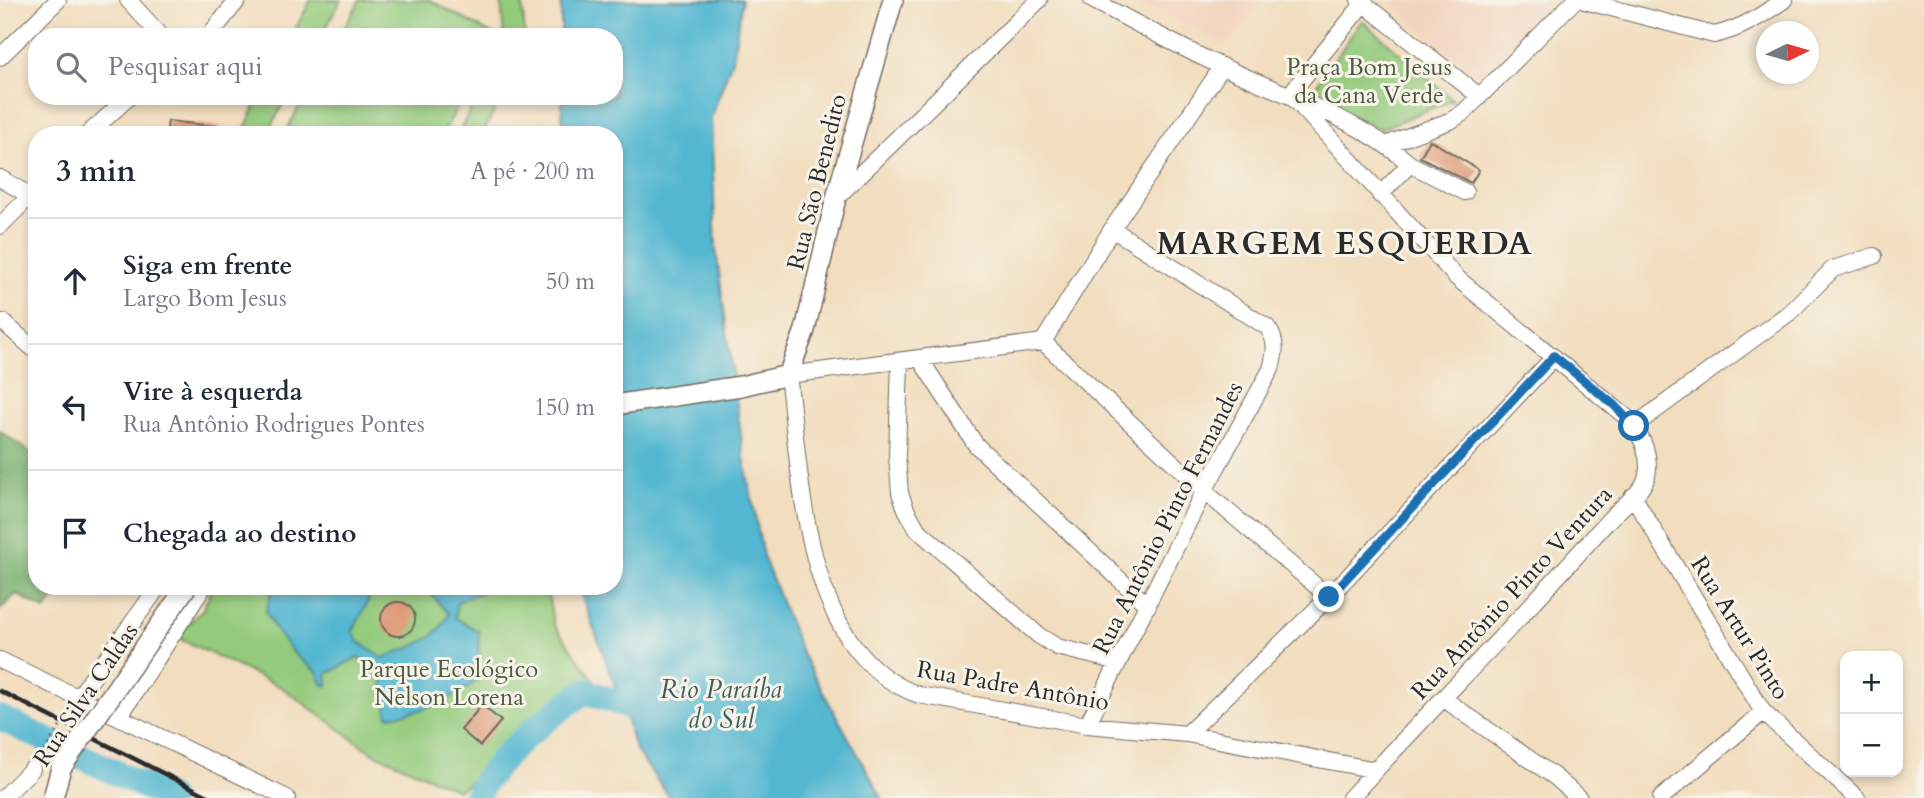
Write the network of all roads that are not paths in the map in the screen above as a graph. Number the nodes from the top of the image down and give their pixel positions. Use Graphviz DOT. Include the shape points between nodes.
graph roads {
  1 [pos="58,0"];
  2 [pos="128,0"];
  3 [pos="238,0"];
  4 [pos="893,0"];
  5 [pos="1040,0"];
  6 [pos="1091,0"];
  7 [pos="1575,0"];
  8 [pos="1581,0"];
  9 [pos="1784,0"];
  10 [pos="1361,2"];
  11 [pos="30,28"];
  12 [pos="154,28"];
  13 [pos="215,28"];
  14 [pos="28,29"];
  15 [pos="0,57"];
  16 [pos="1222,67"];
  17 [pos="1290,94"];
  18 [pos="1479,96"];
  19 [pos="120,105"];
  20 [pos="97,126"];
  21 [pos="1388,144"];
  22 [pos="1410,164"];
  23 [pos="0,178"];
  24 [pos="28,192"];
  25 [pos="1465,192"];
  26 [pos="1380,195"];
  27 [pos="836,198"];
  28 [pos="28,201"];
  29 [pos="0,226"];
  30 [pos="1112,229"];
  31 [pos="1874,256"];
  32 [pos="3,322"];
  33 [pos="1043,342"];
  34 [pos="28,344"];
  35 [pos="1554,356"];
  36 [pos="920,359"];
  37 [pos="900,361"];
  38 [pos="788,375"];
  39 [pos="623,404"];
  40 [pos="1634,426"];
  41 [pos="1204,491"];
  42 [pos="1633,496"];
  43 [pos="152,595"];
  44 [pos="181,595"];
  45 [pos="198,595"];
  46 [pos="1329,597"];
  47 [pos="1148,607"];
  48 [pos="0,660"];
  49 [pos="1119,662"];
  50 [pos="77,699"];
  51 [pos="1444,699"];
  52 [pos="1763,712"];
  53 [pos="119,717"];
  54 [pos="1087,724"];
  55 [pos="1187,734"];
  56 [pos="32,769"];
  57 [pos="1376,770"];
  58 [pos="1854,797"];
  59 [pos="3,798"];
  60 [pos="53,798"];
  61 [pos="287,798"];
  62 [pos="1350,798"];
  63 [pos="1578,798"];
  64 [pos="1661,798"];
  1 -- 11 [label="street"];
  2 -- 12 [label="street"];
  3 -- 13 [label="street"];
  4 -- 27 [label="main road, Rua São Benedito"];
  5 -- 27 [label="street"];
  6 -- 16 [label="street"];
  7 -- 18 [label="street"];
  8 -- 9 [label="street" via="1714,35 1753,21"];
  10 -- 17 [label="street"];
  10 -- 18 [label="street"];
  14 -- 15 [label="street"];
  16 -- 17 [label="street"];
  16 -- 30 [label="street"];
  17 -- 21 [label="street"];
  17 -- 26 [label="street, Rua Antônio Pinto Ventura"];
  18 -- 21 [label="street" via="1452,120"];
  19 -- 20 [label="street"];
  21 -- 22 [label="street"];
  22 -- 25 [label="street"];
  22 -- 26 [label="street"];
  23 -- 24 [label="street"];
  26 -- 35 [label="street, Rua Antônio Pinto Ventura" via="1457,278"];
  27 -- 38 [label="main road, Rua São Benedito" via="805,330"];
  28 -- 29 [label="street"];
  30 -- 33 [label="street"];
  30 -- 41 [label="street, Rua Antônio Pinto Fernandes" via="1267,327 1275,346 1271,369"];
  31 -- 40 [label="street" via="1833,269 1789,313"];
  32 -- 34 [label="street"];
  33 -- 36 [label="street"];
  33 -- 41 [label="street"];
  35 -- 40 [label="street, Rua Antônio Pinto Ventura"];
  35 -- 46 [label="street"];
  36 -- 37 [label="street"];
  36 -- 47 [label="street" via="976,445"];
  37 -- 38 [label="street"];
  37 -- 49 [label="street" via="900,493 917,529 1038,635 1065,650"];
  38 -- 39 [label="main road"];
  38 -- 54 [label="street, Rua Padre Antônio" via="814,551 833,614 862,658 901,689 919,695"];
  40 -- 42 [label="street, Rua Antônio Pinto Ventura" via="1648,458 1647,477"];
  41 -- 46 [label="street"];
  41 -- 47 [label="street, Rua Antônio Pinto Fernandes"];
  42 -- 51 [label="street, Rua Antônio Pinto Ventura"];
  42 -- 52 [label="street, Rua Artur Pinto"];
  43 -- 50 [label="street"];
  44 -- 60 [label="main road, Rua Silva Caldas, bridge" via="61,768"];
  45 -- 53 [label="street"];
  46 -- 55 [label="street"];
  47 -- 49 [label="street, Rua Antônio Pinto Fernandes"];
  48 -- 50 [label="street"];
  49 -- 54 [label="street, Rua Antônio Pinto Fernandes"];
  50 -- 53 [label="street"];
  51 -- 57 [label="street, Rua Antônio Pinto Ventura"];
  51 -- 63 [label="street"];
  52 -- 58 [label="street, Rua Artur Pinto"];
  52 -- 64 [label="street"];
  53 -- 61 [label="street"];
  54 -- 55 [label="street, Rua Padre Antônio"];
  55 -- 57 [label="street, Rua Padre Antônio"];
  56 -- 59 [label="street"];
  57 -- 62 [label="street, Rua Antônio Pinto Ventura"];
}
